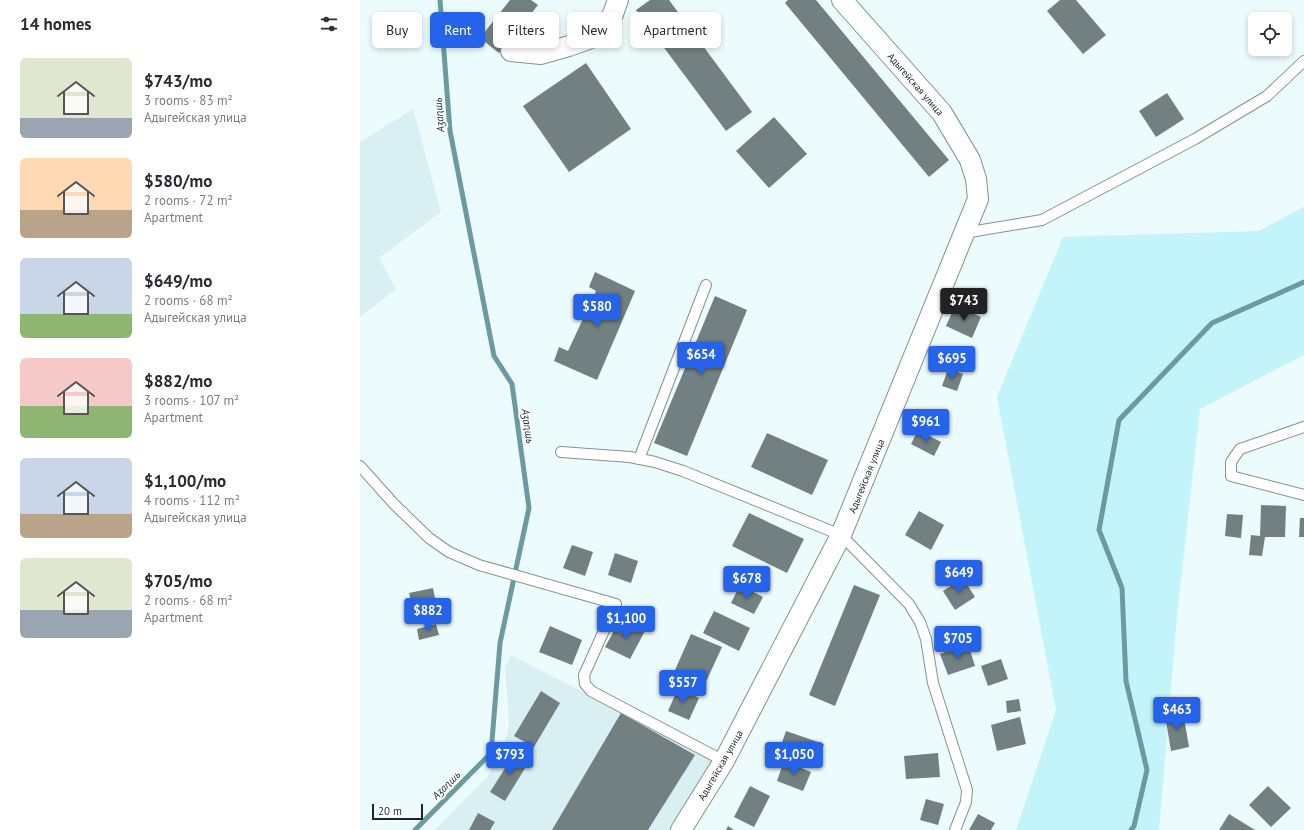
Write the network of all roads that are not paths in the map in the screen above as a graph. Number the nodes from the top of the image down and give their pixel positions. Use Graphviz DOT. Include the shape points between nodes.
graph roads {
  1 [pos="618,0"];
  2 [pos="842,0"];
  3 [pos="511,51"];
  4 [pos="1304,61"];
  5 [pos="964,233"];
  6 [pos="706,286"];
  7 [pos="1304,427"];
  8 [pos="561,452"];
  9 [pos="639,458"];
  10 [pos="360,466"];
  11 [pos="1304,495"];
  12 [pos="842,535"];
  13 [pos="724,761"];
  14 [pos="680,830"];
  15 [pos="955,830"];
  1 -- 3 [label="street" via="613,14 599,35 541,54"];
  2 -- 5 [label="street, Адыгейская улица" via="942,113 970,160 976,179 978,199"];
  4 -- 5 [label="lane" via="1267,96 1195,139 1042,220"];
  5 -- 12 [label="street, Адыгейская улица"];
  6 -- 9 [label="lane"];
  7 -- 11 [label="lane" via="1240,449 1231,462 1231,476"];
  8 -- 9 [label="lane"];
  9 -- 12 [label="lane" via="684,471"];
  10 -- 13 [label="lane" via="429,538 457,555 478,565 616,604 584,674 584,684 591,691"];
  12 -- 13 [label="street, Адыгейская улица"];
  12 -- 15 [label="lane" via="909,604 920,622 926,639 933,683 967,790 966,802"];
  13 -- 14 [label="street, Адыгейская улица"];
}
